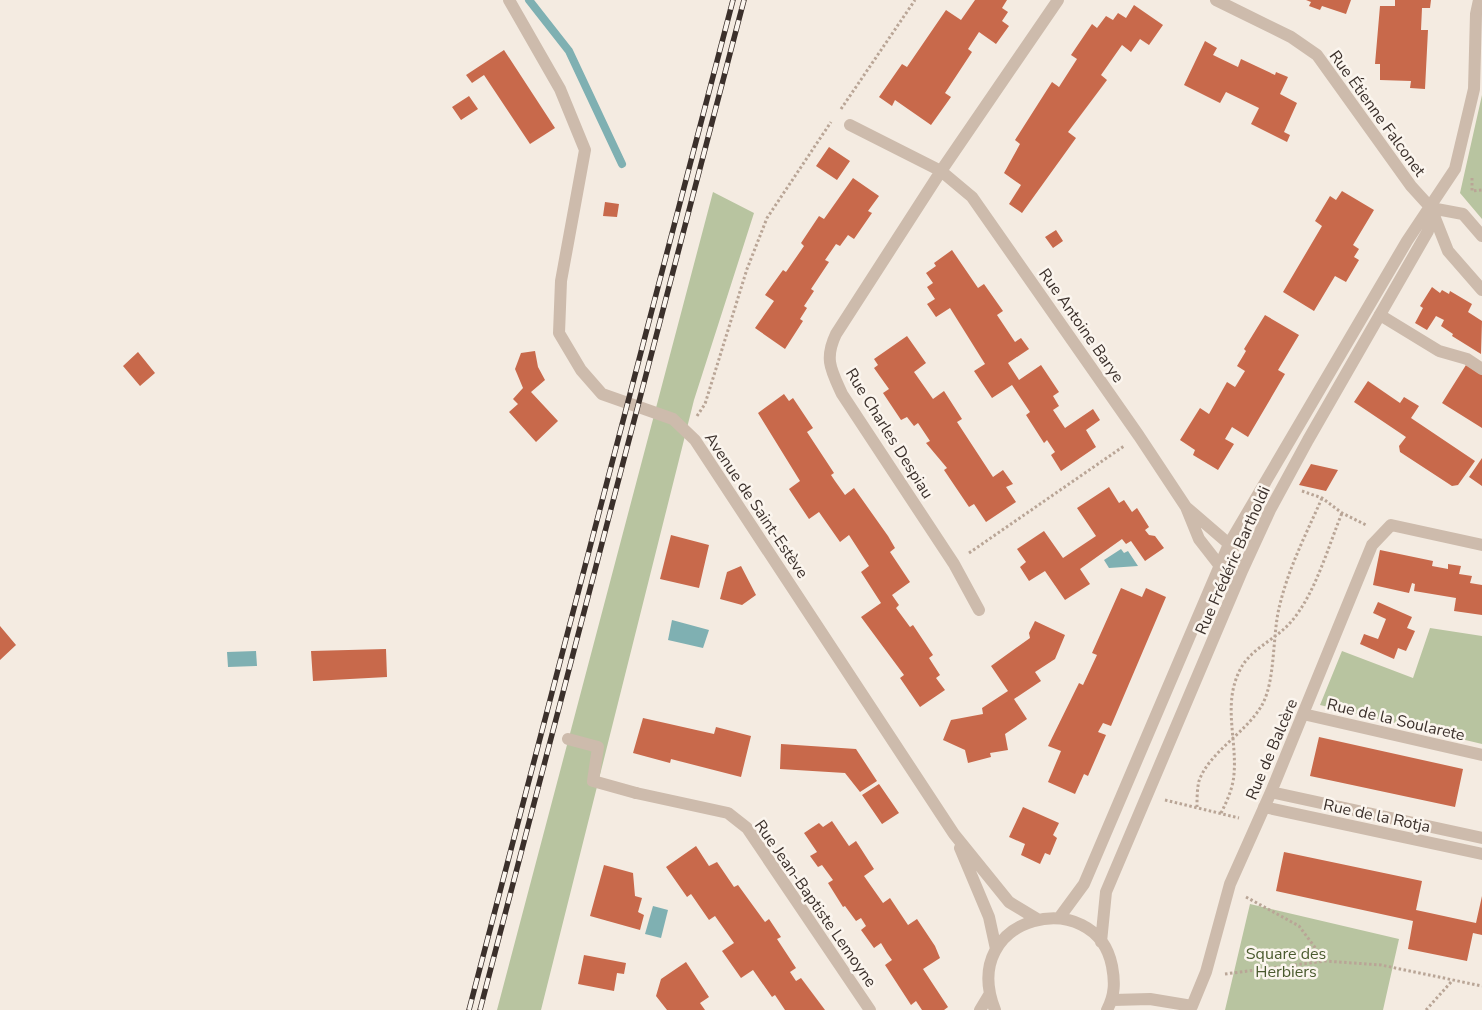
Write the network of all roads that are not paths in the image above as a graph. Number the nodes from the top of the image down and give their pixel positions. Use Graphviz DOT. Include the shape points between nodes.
graph roads {
  1 [pos="508,0"];
  2 [pos="1058,0"];
  3 [pos="1216,0"];
  4 [pos="1480,0"];
  5 [pos="850,125"];
  6 [pos="941,171"];
  7 [pos="1431,208"];
  8 [pos="1482,236"];
  9 [pos="1482,290"];
  10 [pos="1380,315"];
  11 [pos="1482,369"];
  12 [pos="1186,507"];
  13 [pos="1229,544"];
  14 [pos="1482,545"];
  15 [pos="1220,566"];
  16 [pos="1242,571"];
  17 [pos="979,610"];
  18 [pos="1303,714"];
  19 [pos="568,738"];
  20 [pos="1482,755"];
  21 [pos="1271,792"];
  22 [pos="1264,807"];
  23 [pos="954,834"];
  24 [pos="1482,838"];
  25 [pos="1482,854"];
  26 [pos="1058,918"];
  27 [pos="1037,919"];
  28 [pos="1101,942"];
  29 [pos="996,949"];
  30 [pos="989,995"];
  31 [pos="1110,1005"];
  32 [pos="1192,1008"];
  33 [pos="870,1010"];
  34 [pos="980,1010"];
  35 [pos="995,1010"];
  1 -- 23 [label="street, Avenue de Saint-Estève" via="560,89 585,150 561,282 559,333 581,370 602,394 673,419 695,440"];
  2 -- 6 [label="street"];
  3 -- 7 [label="street, Rue Étienne Falconet" via="1291,37 1317,55 1411,186"];
  4 -- 7 [label="street, Rue Frédéric Bartholdi" via="1476,14 1474,90 1455,169"];
  5 -- 6 [label="street, Rue Antoine Barye"];
  6 -- 12 [label="street, Rue Antoine Barye" via="972,197"];
  6 -- 17 [label="street, Rue Charles Despiau" via="836,334 829,350 831,371 842,394 954,564"];
  7 -- 8 [label="street" via="1463,214"];
  7 -- 9 [label="street" via="1448,251"];
  7 -- 10 [label="street, Rue Frédéric Bartholdi" via="1428,231"];
  7 -- 13 [label="street, Rue Frédéric Bartholdi" via="1407,241"];
  10 -- 11 [label="street" via="1439,352 1467,359"];
  10 -- 16 [label="street, Rue Frédéric Bartholdi" via="1270,510"];
  12 -- 13 [label="street, Rue Antoine Barye"];
  12 -- 15 [label="street, Rue Antoine Barye" via="1199,539"];
  13 -- 15 [label="street, Rue Frédéric Bartholdi"];
  13 -- 16 [label="street, Rue Antoine Barye"];
  14 -- 18 [label="street, Rue de Balcère" via="1390,525 1372,545"];
  15 -- 16 [label="street"];
  15 -- 26 [label="street, Rue Frédéric Bartholdi" via="1084,884"];
  16 -- 28 [label="street, Rue Frédéric Bartholdi" via="1106,892"];
  18 -- 20 [label="street, Rue de la Soularete"];
  18 -- 21 [label="street, Rue de Balcère"];
  19 -- 33 [label="street, Rue Jean-Baptiste Lemoyne" via="598,747 593,781 728,813 747,828"];
  21 -- 22 [label="street, Rue de Balcère"];
  21 -- 24 [label="street, Rue de la Rotja"];
  22 -- 25 [label="street, Rue de la Rotja"];
  22 -- 32 [label="street, Rue de Balcère" via="1228,889"];
  23 -- 27 [label="street, Avenue de Saint-Estève" via="1009,902"];
  23 -- 29 [label="street, Avenue de Saint-Estève" via="988,917"];
  26 -- 27 [label="street"];
  26 -- 28 [label="street" via="1082,926"];
  27 -- 29 [label="street" via="1007,935"];
  28 -- 31 [label="street" via="1111,960 1115,980"];
  29 -- 30 [label="street" via="987,979"];
  30 -- 34 [label="street"];
  30 -- 35 [label="street"];
  31 -- 32 [label="street, Rue de Balcère" via="1150,999"];
}
